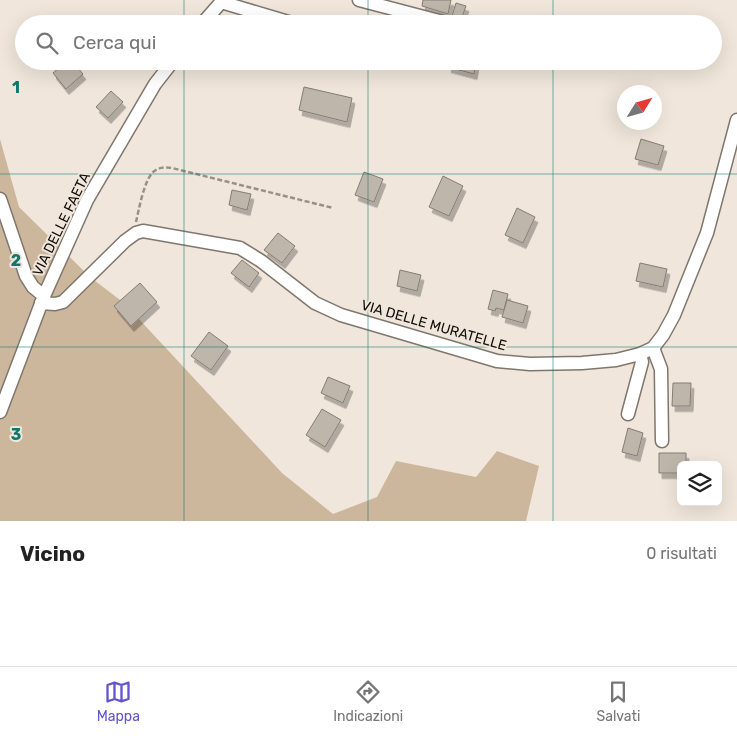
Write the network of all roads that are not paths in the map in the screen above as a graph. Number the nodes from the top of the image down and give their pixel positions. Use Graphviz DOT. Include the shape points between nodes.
graph roads {
  1 [pos="359,0"];
  2 [pos="222,1"];
  3 [pos="210,15"];
  4 [pos="266,15"];
  5 [pos="417,15"];
  6 [pos="166,70"];
  7 [pos="737,120"];
  8 [pos="0,199"];
  9 [pos="43,299"];
  10 [pos="653,348"];
  11 [pos="640,354"];
  12 [pos="0,412"];
  13 [pos="628,414"];
  14 [pos="662,441"];
  1 -- 5 [label="street"];
  2 -- 3 [label="street"];
  2 -- 4 [label="street"];
  6 -- 9 [label="street, VIA DELLE FAETA" via="87,200"];
  7 -- 10 [label="street" via="704,240 674,314"];
  8 -- 9 [label="street" via="26,276"];
  9 -- 11 [label="street, VIA DELLE MURATELLE" via="55,304 63,302 108,257 136,233 143,231 240,248 315,303 341,315 497,361 582,363"];
  9 -- 12 [label="street, VIA DELLE FAETA"];
  10 -- 11 [label="street, VIA DELLE MURATELLE"];
  10 -- 14 [label="street" via="662,369"];
  11 -- 13 [label="street" via="642,362"];
}
